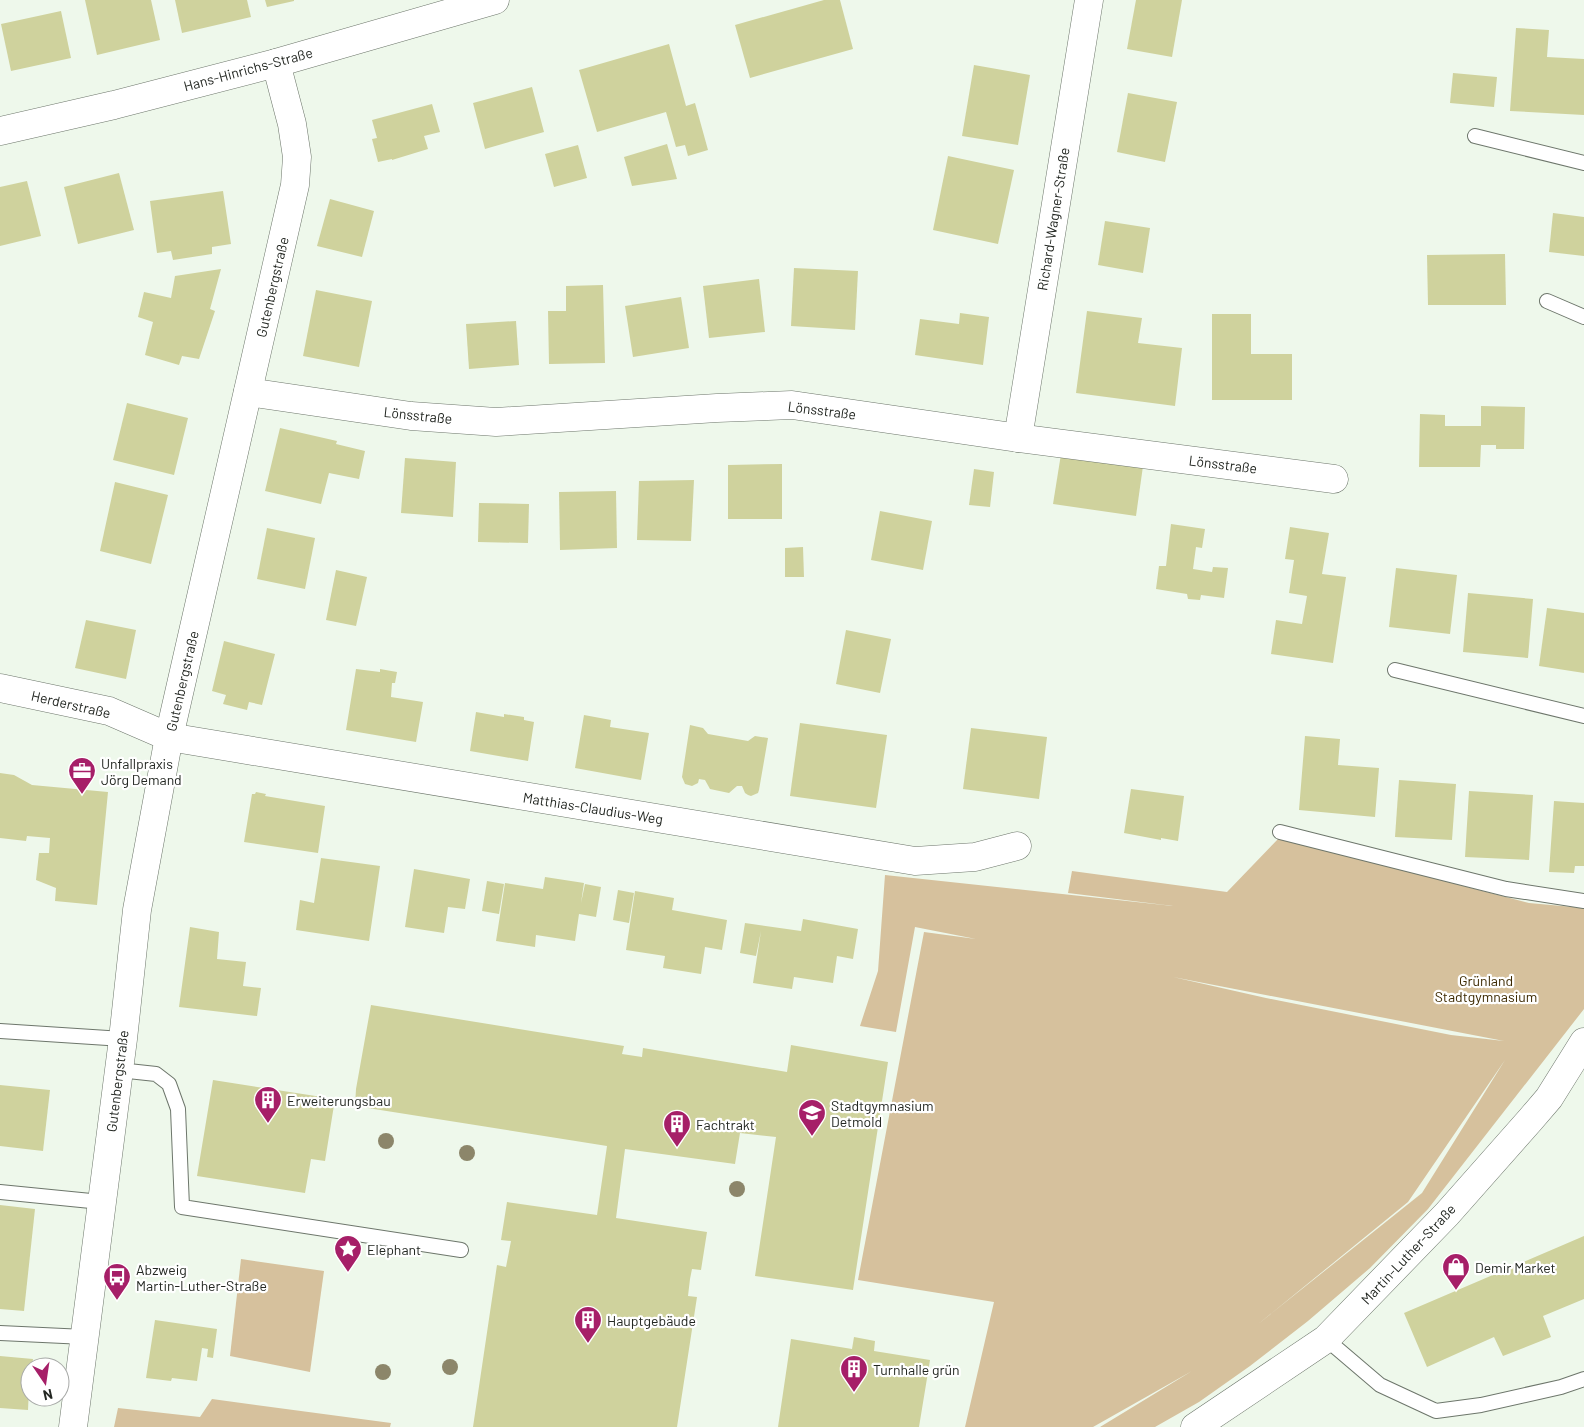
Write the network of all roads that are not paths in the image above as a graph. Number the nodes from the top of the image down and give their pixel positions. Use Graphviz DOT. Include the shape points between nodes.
graph roads {
  1 [pos="495,0"];
  2 [pos="1089,0"];
  3 [pos="276,63"];
  4 [pos="0,132"];
  5 [pos="1475,136"];
  6 [pos="1584,163"];
  7 [pos="1547,301"];
  8 [pos="1584,317"];
  9 [pos="248,392"];
  10 [pos="1018,438"];
  11 [pos="1334,479"];
  12 [pos="1395,670"];
  13 [pos="0,688"];
  14 [pos="1584,716"];
  15 [pos="169,737"];
  16 [pos="1280,832"];
  17 [pos="1017,846"];
  18 [pos="1584,901"];
  19 [pos="0,1031"];
  20 [pos="123,1039"];
  21 [pos="1584,1042"];
  22 [pos="119,1070"];
  23 [pos="0,1192"];
  24 [pos="101,1202"];
  25 [pos="461,1250"];
  26 [pos="0,1333"];
  27 [pos="85,1337"];
  28 [pos="1326,1340"];
  29 [pos="1584,1379"];
  30 [pos="73,1427"];
  31 [pos="1195,1427"];
  1 -- 3 [label="street, Hans-Hinrichs-Straße"];
  2 -- 10 [label="street, Richard-Wagner-Straße"];
  3 -- 4 [label="street, Hans-Hinrichs-Straße"];
  3 -- 9 [label="street, Gutenbergstraße" via="297,156 294,185"];
  5 -- 6 [label="lane"];
  7 -- 8 [label="lane"];
  9 -- 10 [label="street, Lönsstraße" via="411,416 496,422 792,405"];
  9 -- 15 [label="street, Gutenbergstraße"];
  10 -- 11 [label="street, Lönsstraße"];
  12 -- 14 [label="lane"];
  13 -- 15 [label="street, Herderstraße" via="109,711"];
  15 -- 17 [label="street, Matthias-Claudius-Weg" via="915,861 975,856"];
  15 -- 20 [label="street, Gutenbergstraße" via="137,910"];
  16 -- 18 [label="lane" via="1506,889"];
  19 -- 20 [label="lane"];
  20 -- 22 [label="street, Gutenbergstraße"];
  21 -- 28 [label="street, Martin-Luther-Straße" via="1537,1112 1448,1214"];
  22 -- 24 [label="street, Gutenbergstraße"];
  22 -- 25 [label="lane" via="156,1074 169,1084 178,1109 182,1208"];
  23 -- 24 [label="lane"];
  24 -- 27 [label="street, Gutenbergstraße"];
  26 -- 27 [label="lane"];
  27 -- 30 [label="street, Gutenbergstraße"];
  28 -- 29 [label="lane" via="1380,1385 1436,1411 1481,1405"];
  28 -- 31 [label="street, Martin-Luther-Straße"];
}
